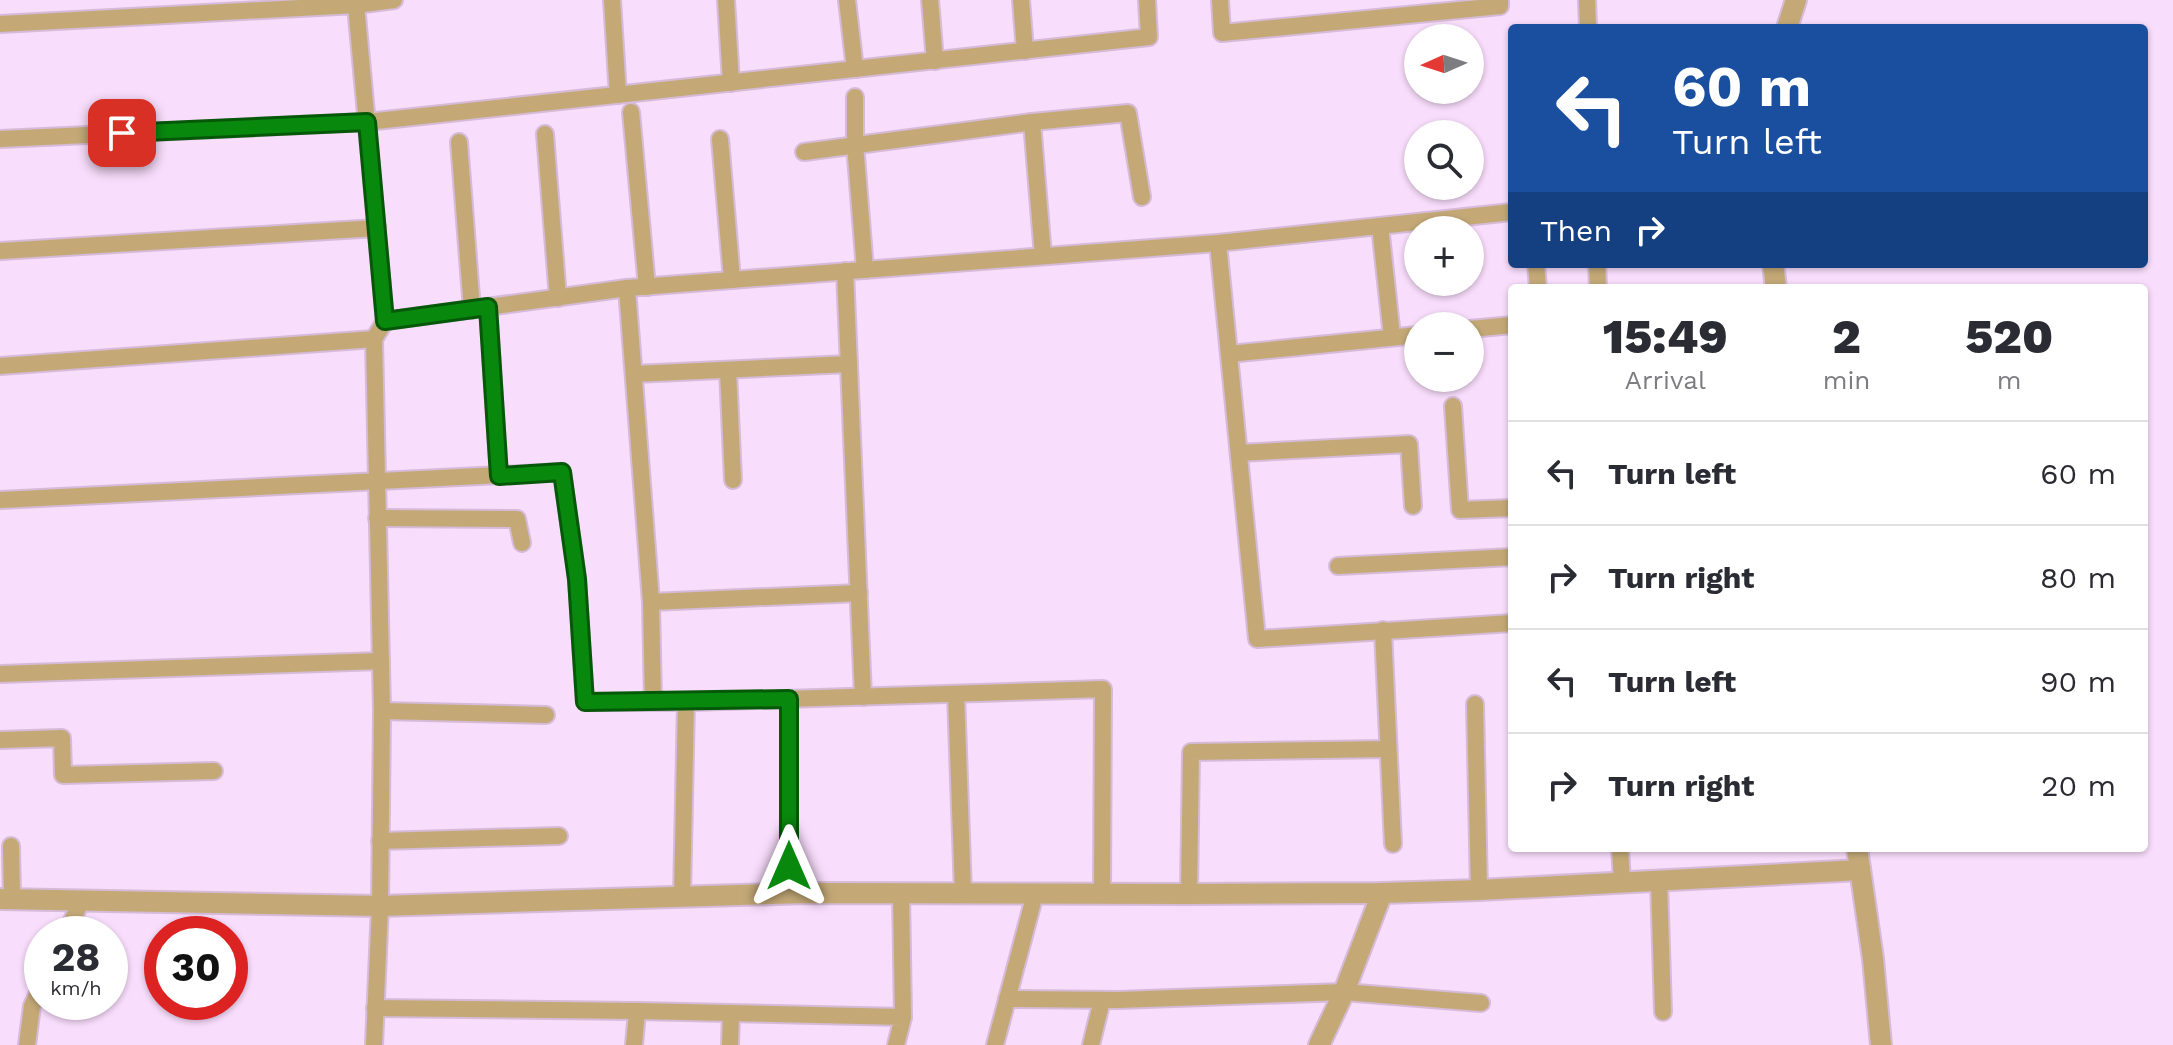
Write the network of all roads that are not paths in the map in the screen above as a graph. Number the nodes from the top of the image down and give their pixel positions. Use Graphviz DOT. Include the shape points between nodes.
graph roads {
  1 [pos="394,0"];
  2 [pos="612,0"];
  3 [pos="726,0"];
  4 [pos="847,0"];
  5 [pos="930,0"];
  6 [pos="1021,0"];
  7 [pos="1147,0"];
  8 [pos="1220,0"];
  9 [pos="1500,0"];
  10 [pos="1587,0"];
  11 [pos="1796,0"];
  12 [pos="356,2"];
  13 [pos="0,24"];
  14 [pos="1588,24"];
  15 [pos="1788,24"];
  16 [pos="1025,51"];
  17 [pos="935,61"];
  18 [pos="855,69"];
  19 [pos="731,83"];
  20 [pos="618,95"];
  21 [pos="855,97"];
  22 [pos="631,112"];
  23 [pos="367,122"];
  24 [pos="1032,122"];
  25 [pos="545,134"];
  26 [pos="0,139"];
  27 [pos="720,139"];
  28 [pos="459,142"];
  29 [pos="855,144"];
  30 [pos="804,152"];
  31 [pos="1142,197"];
  32 [pos="1508,212"];
  33 [pos="1380,226"];
  34 [pos="377,228"];
  35 [pos="1218,243"];
  36 [pos="0,251"];
  37 [pos="1043,256"];
  38 [pos="865,270"];
  39 [pos="845,271"];
  40 [pos="732,280"];
  41 [pos="647,287"];
  42 [pos="627,288"];
  43 [pos="558,298"];
  44 [pos="480,308"];
  45 [pos="385,321"];
  46 [pos="1508,325"];
  47 [pos="1484,328"];
  48 [pos="1404,336"];
  49 [pos="1392,337"];
  50 [pos="374,339"];
  51 [pos="1229,354"];
  52 [pos="849,364"];
  53 [pos="0,366"];
  54 [pos="728,370"];
  55 [pos="634,374"];
  56 [pos="1453,406"];
  57 [pos="1239,453"];
  58 [pos="499,476"];
  59 [pos="733,480"];
  60 [pos="377,483"];
  61 [pos="0,500"];
  62 [pos="1413,506"];
  63 [pos="1508,508"];
  64 [pos="377,518"];
  65 [pos="522,543"];
  66 [pos="1508,557"];
  67 [pos="1338,566"];
  68 [pos="859,593"];
  69 [pos="651,602"];
  70 [pos="1508,623"];
  71 [pos="1383,630"];
  72 [pos="381,661"];
  73 [pos="0,674"];
  74 [pos="956,694"];
  75 [pos="863,697"];
  76 [pos="789,699"];
  77 [pos="653,702"];
  78 [pos="686,702"];
  79 [pos="1475,704"];
  80 [pos="382,711"];
  81 [pos="546,715"];
  82 [pos="0,740"];
  83 [pos="1388,749"];
  84 [pos="214,771"];
  85 [pos="559,836"];
  86 [pos="380,841"];
  87 [pos="1393,844"];
  88 [pos="11,846"];
  89 [pos="1620,852"];
  90 [pos="1858,852"];
  91 [pos="1860,870"];
  92 [pos="1659,881"];
  93 [pos="1622,882"];
  94 [pos="1479,890"];
  95 [pos="789,893"];
  96 [pos="901,893"];
  97 [pos="963,893"];
  98 [pos="1382,893"];
  99 [pos="1035,894"];
  100 [pos="1102,894"];
  101 [pos="1189,894"];
  102 [pos="682,897"];
  103 [pos="6,898"];
  104 [pos="82,899"];
  105 [pos="380,906"];
  106 [pos="74,916"];
  107 [pos="1344,992"];
  108 [pos="1007,999"];
  109 [pos="1102,1000"];
  110 [pos="1481,1003"];
  111 [pos="375,1008"];
  112 [pos="637,1011"];
  113 [pos="1663,1012"];
  114 [pos="731,1013"];
  115 [pos="903,1017"];
  116 [pos="30,1020"];
  117 [pos="27,1045"];
  118 [pos="374,1045"];
  119 [pos="634,1045"];
  120 [pos="730,1045"];
  121 [pos="896,1045"];
  122 [pos="995,1045"];
  123 [pos="1091,1045"];
  124 [pos="1319,1045"];
  125 [pos="1881,1045"];
  1 -- 12 [label="street"];
  2 -- 20 [label="street"];
  3 -- 19 [label="street"];
  4 -- 18 [label="street"];
  5 -- 17 [label="street"];
  6 -- 16 [label="street"];
  7 -- 16 [label="street" via="1149,37"];
  8 -- 9 [label="street" via="1222,33 1500,6"];
  10 -- 14 [label="street"];
  11 -- 15 [label="street"];
  12 -- 13 [label="street"];
  12 -- 23 [label="street"];
  16 -- 17 [label="street"];
  17 -- 18 [label="street"];
  18 -- 19 [label="street"];
  19 -- 20 [label="street"];
  20 -- 23 [label="street"];
  21 -- 29 [label="street"];
  22 -- 41 [label="street"];
  23 -- 26 [label="street"];
  23 -- 34 [label="street"];
  24 -- 29 [label="street"];
  24 -- 31 [label="street" via="1128,113"];
  24 -- 37 [label="street"];
  25 -- 43 [label="street"];
  27 -- 40 [label="street"];
  28 -- 44 [label="street"];
  29 -- 30 [label="street"];
  29 -- 38 [label="street"];
  32 -- 33 [label="street"];
  33 -- 35 [label="street"];
  33 -- 49 [label="street"];
  34 -- 36 [label="street"];
  34 -- 45 [label="street"];
  35 -- 37 [label="street"];
  35 -- 51 [label="street"];
  37 -- 38 [label="street"];
  38 -- 39 [label="street"];
  39 -- 40 [label="street"];
  39 -- 52 [label="street"];
  40 -- 41 [label="street"];
  41 -- 42 [label="street"];
  42 -- 43 [label="street"];
  42 -- 55 [label="street"];
  43 -- 44 [label="street"];
  44 -- 45 [label="street"];
  44 -- 58 [label="street"];
  45 -- 50 [label="street"];
  46 -- 47 [label="street"];
  48 -- 49 [label="street"];
  49 -- 51 [label="street"];
  50 -- 53 [label="street"];
  50 -- 60 [label="street"];
  51 -- 57 [label="street"];
  52 -- 54 [label="street"];
  52 -- 68 [label="street"];
  54 -- 55 [label="street"];
  54 -- 59 [label="street"];
  55 -- 69 [label="street"];
  56 -- 63 [label="street" via="1460,510"];
  57 -- 62 [label="street" via="1409,444"];
  57 -- 71 [label="street" via="1257,639"];
  58 -- 60 [label="street"];
  58 -- 77 [label="street" via="562,472 577,579 585,702"];
  60 -- 61 [label="street"];
  60 -- 64 [label="street"];
  64 -- 65 [label="street" via="517,519"];
  64 -- 72 [label="street"];
  66 -- 67 [label="street"];
  68 -- 69 [label="street"];
  68 -- 75 [label="street"];
  69 -- 77 [label="street"];
  70 -- 71 [label="street"];
  71 -- 83 [label="street"];
  72 -- 73 [label="street"];
  72 -- 80 [label="street"];
  74 -- 75 [label="street"];
  74 -- 97 [label="street"];
  74 -- 100 [label="street" via="1103,689"];
  75 -- 76 [label="street"];
  76 -- 78 [label="street"];
  76 -- 95 [label="street"];
  77 -- 78 [label="street"];
  78 -- 102 [label="street"];
  79 -- 94 [label="street"];
  80 -- 81 [label="street"];
  80 -- 86 [label="street"];
  82 -- 84 [label="street" via="62,738 63,775"];
  83 -- 87 [label="street"];
  83 -- 101 [label="street" via="1191,752"];
  85 -- 86 [label="street"];
  86 -- 105 [label="street"];
  88 -- 103 [label="street"];
  89 -- 93 [label="street"];
  90 -- 91 [label="street"];
  91 -- 92 [label="street"];
  91 -- 125 [label="street"];
  92 -- 93 [label="street"];
  92 -- 113 [label="street"];
  93 -- 94 [label="street"];
  94 -- 98 [label="street"];
  95 -- 96 [label="street"];
  95 -- 102 [label="street"];
  96 -- 97 [label="street"];
  96 -- 115 [label="street"];
  97 -- 99 [label="street"];
  98 -- 101 [label="street"];
  98 -- 107 [label="street"];
  99 -- 100 [label="street"];
  99 -- 108 [label="street"];
  100 -- 101 [label="street"];
  102 -- 105 [label="street"];
  103 -- 104 [label="street"];
  104 -- 105 [label="street"];
  104 -- 106 [label="street"];
  105 -- 111 [label="street"];
  107 -- 109 [label="street"];
  107 -- 110 [label="street"];
  107 -- 124 [label="street"];
  108 -- 109 [label="street"];
  108 -- 122 [label="street"];
  109 -- 123 [label="street"];
  111 -- 112 [label="street"];
  111 -- 118 [label="street"];
  112 -- 114 [label="street"];
  112 -- 119 [label="street"];
  114 -- 115 [label="street"];
  114 -- 120 [label="street"];
  115 -- 121 [label="street"];
  116 -- 117 [label="street"];
}
